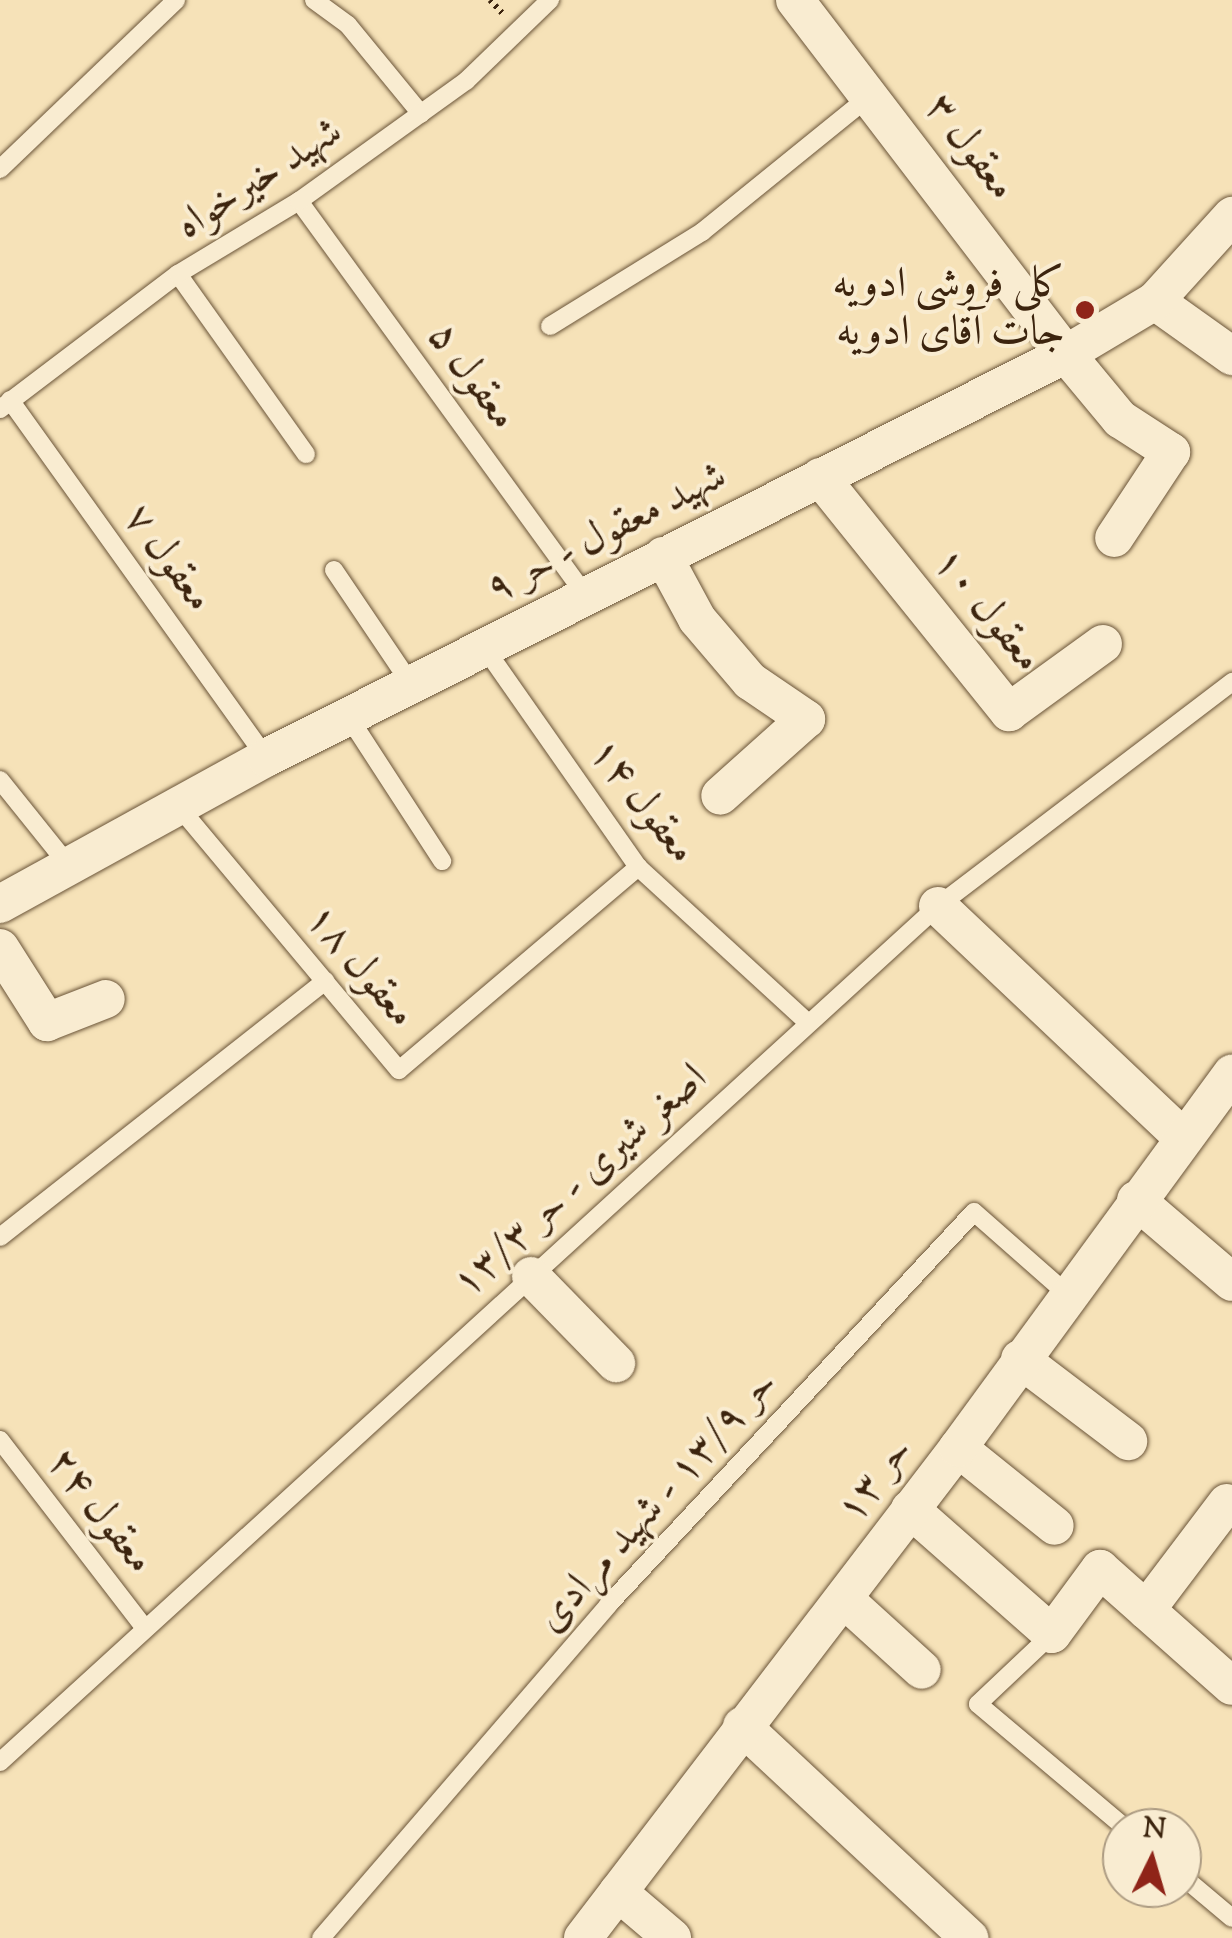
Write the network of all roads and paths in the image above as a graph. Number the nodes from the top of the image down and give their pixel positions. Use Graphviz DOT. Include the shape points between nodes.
graph roads {
  1 [pos="176,0"];
  2 [pos="314,0"];
  3 [pos="550,0"];
  4 [pos="795,0"];
  5 [pos="873,94"];
  6 [pos="420,114"];
  7 [pos="0,169"];
  8 [pos="299,200"];
  9 [pos="1232,216"];
  10 [pos="178,274"];
  11 [pos="1156,300"];
  12 [pos="550,326"];
  13 [pos="1066,354"];
  14 [pos="1232,356"];
  15 [pos="5,405"];
  16 [pos="306,454"];
  17 [pos="820,477"];
  18 [pos="1114,538"];
  19 [pos="663,556"];
  20 [pos="334,570"];
  21 [pos="585,595"];
  22 [pos="1104,644"];
  23 [pos="484,646"];
  24 [pos="1232,682"];
  25 [pos="410,684"];
  26 [pos="348,716"];
  27 [pos="266,758"];
  28 [pos="0,780"];
  29 [pos="720,796"];
  30 [pos="179,807"];
  31 [pos="442,861"];
  32 [pos="70,867"];
  33 [pos="638,867"];
  34 [pos="0,904"];
  35 [pos="938,906"];
  36 [pos="0,948"];
  37 [pos="325,981"];
  38 [pos="106,999"];
  39 [pos="807,1022"];
  40 [pos="1232,1073"];
  41 [pos="1182,1137"];
  42 [pos="1136,1200"];
  43 [pos="0,1238"];
  44 [pos="531,1276"];
  45 [pos="1232,1282"];
  46 [pos="1066,1293"];
  47 [pos="1020,1359"];
  48 [pos="616,1363"];
  49 [pos="0,1440"];
  50 [pos="1128,1441"];
  51 [pos="958,1448"];
  52 [pos="1227,1503"];
  53 [pos="910,1509"];
  54 [pos="1055,1526"];
  55 [pos="844,1599"];
  56 [pos="1146,1610"];
  57 [pos="143,1626"];
  58 [pos="1052,1634"];
  59 [pos="922,1670"];
  60 [pos="1232,1686"];
  61 [pos="742,1726"];
  62 [pos="0,1762"];
  63 [pos="1102,1809"];
  64 [pos="618,1892"];
  65 [pos="1202,1893"];
  66 [pos="1232,1918"];
  67 [pos="321,1938"];
  68 [pos="583,1938"];
  69 [pos="672,1938"];
  70 [pos="968,1938"];
  1 -- 7 [label="lane"];
  2 -- 6 [label="lane" via="348,25"];
  3 -- 6 [label="lane, شهید خیرخواه" via="466,81"];
  4 -- 5 [label="street, معقول ۳"];
  5 -- 12 [label="lane" via="702,232"];
  5 -- 13 [label="street, معقول ۳"];
  6 -- 8 [label="lane, شهید خیرخواه"];
  8 -- 10 [label="lane, شهید خیرخواه"];
  8 -- 21 [label="lane, معقول ۵"];
  9 -- 11 [label="street, شهید معقول - حر ۹"];
  10 -- 15 [label="lane, شهید خیرخواه"];
  10 -- 16 [label="lane"];
  11 -- 13 [label="street, شهید معقول - حر ۹"];
  11 -- 14 [label="street"];
  13 -- 17 [label="street, شهید معقول - حر ۹"];
  13 -- 18 [label="street, معقول ۳" via="1120,419 1171,452"];
  15 -- 27 [label="lane, معقول ۷"];
  17 -- 19 [label="street, شهید معقول - حر ۹"];
  17 -- 22 [label="street, معقول ۱۰" via="1009,712"];
  19 -- 21 [label="street, شهید معقول - حر ۹"];
  19 -- 29 [label="street" via="697,619 740,668 806,719"];
  20 -- 25 [label="lane"];
  21 -- 23 [label="street, شهید معقول - حر ۹"];
  23 -- 25 [label="street, شهید معقول - حر ۹"];
  23 -- 33 [label="lane, معقول ۱۴"];
  24 -- 35 [label="lane, اصغر شیری - حر ۱۳/۳"];
  25 -- 26 [label="street, شهید معقول - حر ۹"];
  26 -- 27 [label="street, شهید معقول - حر ۹"];
  26 -- 31 [label="lane"];
  27 -- 30 [label="street, شهید معقول - حر ۹"];
  28 -- 32 [label="lane"];
  30 -- 32 [label="street, شهید معقول - حر ۹"];
  30 -- 37 [label="lane, معقول ۱۸"];
  32 -- 34 [label="street, شهید معقول - حر ۹"];
  33 -- 37 [label="lane, معقول ۱۸" via="399,1070"];
  33 -- 39 [label="lane, معقول ۱۴"];
  35 -- 39 [label="lane, اصغر شیری - حر ۱۳/۳"];
  35 -- 41 [label="street"];
  36 -- 38 [label="street" via="47,1022"];
  37 -- 43 [label="lane"];
  39 -- 44 [label="lane, اصغر شیری - حر ۱۳/۳"];
  40 -- 41 [label="street, حر ۱۳"];
  41 -- 42 [label="street, حر ۱۳"];
  42 -- 45 [label="street"];
  42 -- 46 [label="street, حر ۱۳"];
  44 -- 48 [label="street"];
  44 -- 57 [label="lane, اصغر شیری - حر ۱۳/۳"];
  46 -- 47 [label="street, حر ۱۳"];
  46 -- 67 [label="lane, حر ۱۳/۹ - شهید مرادی" via="974,1212 608,1606"];
  47 -- 50 [label="street"];
  47 -- 51 [label="street, حر ۱۳"];
  49 -- 57 [label="lane, معقول ۲۴"];
  51 -- 53 [label="street, حر ۱۳"];
  51 -- 54 [label="street"];
  52 -- 56 [label="street"];
  53 -- 55 [label="street, حر ۱۳"];
  53 -- 58 [label="street"];
  55 -- 59 [label="street"];
  55 -- 61 [label="street, حر ۱۳"];
  56 -- 58 [label="street" via="1096,1570"];
  56 -- 60 [label="street"];
  57 -- 62 [label="lane, اصغر شیری - حر ۱۳/۳"];
  58 -- 63 [label="lane" via="978,1704"];
  61 -- 64 [label="street, حر ۱۳"];
  61 -- 70 [label="street"];
  64 -- 68 [label="street, حر ۱۳"];
  64 -- 69 [label="street"];
  65 -- 66 [label="lane"];
}
